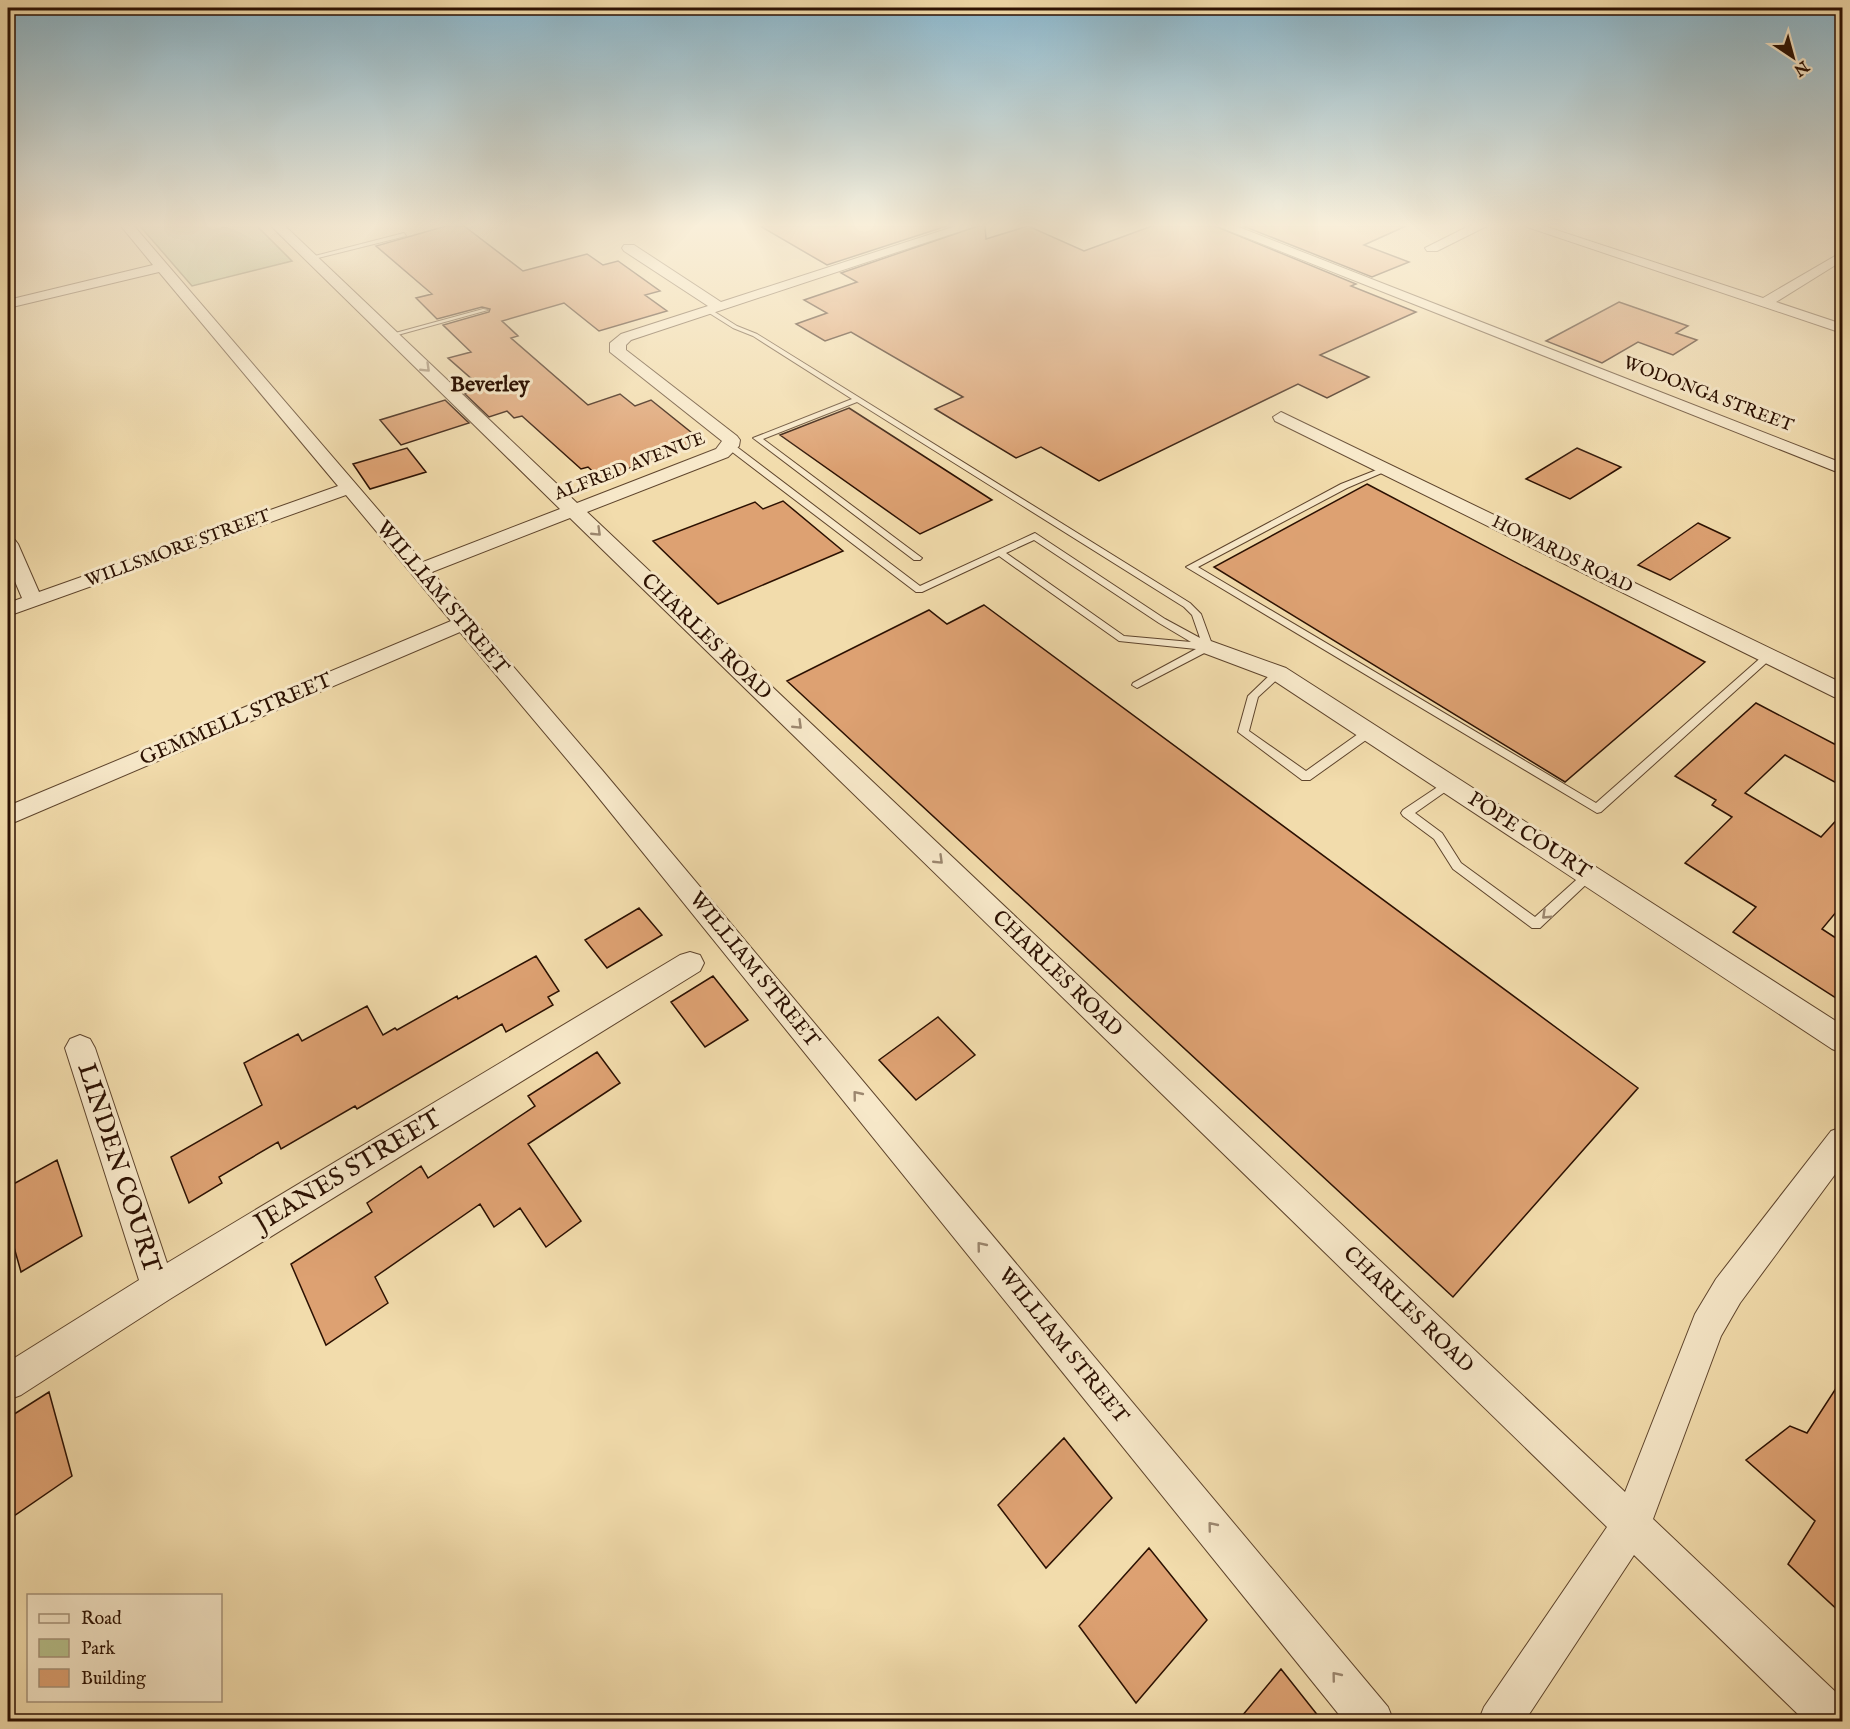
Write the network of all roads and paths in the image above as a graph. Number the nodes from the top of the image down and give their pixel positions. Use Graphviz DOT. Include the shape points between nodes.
graph roads {
  1 [pos="196,307"];
  2 [pos="362,307"];
  3 [pos="717,307"];
  4 [pos="1429,307"];
  5 [pos="1776,307"];
  6 [pos="713,308"];
  7 [pos="486,310"];
  8 [pos="1842,329"];
  9 [pos="392,335"];
  10 [pos="858,399"];
  11 [pos="1281,417"];
  12 [pos="730,446"];
  13 [pos="1387,469"];
  14 [pos="1842,469"];
  15 [pos="349,488"];
  16 [pos="573,510"];
  17 [pos="8,544"];
  18 [pos="999,552"];
  19 [pos="917,558"];
  20 [pos="419,570"];
  21 [pos="33,602"];
  22 [pos="8,610"];
  23 [pos="464,623"];
  24 [pos="1208,647"];
  25 [pos="1769,656"];
  26 [pos="1278,673"];
  27 [pos="1137,685"];
  28 [pos="1842,692"];
  29 [pos="1369,732"];
  30 [pos="1448,784"];
  31 [pos="8,816"];
  32 [pos="1589,875"];
  33 [pos="690,963"];
  34 [pos="1842,1040"];
  35 [pos="80,1048"];
  36 [pos="1842,1141"];
  37 [pos="158,1287"];
  38 [pos="8,1382"];
  39 [pos="1632,1524"];
  40 [pos="1373,1722"];
  41 [pos="1499,1722"];
  42 [pos="1837,1722"];
  1 -- 15 [label="street, WILLIAM STREET"];
  2 -- 9 [label="street, CHARLES ROAD"];
  3 -- 6 [label="street, ALFRED AVENUE"];
  4 -- 14 [label="street, WODONGA STREET"];
  5 -- 8 [label="street"];
  6 -- 10 [label="lane" via="735,327 755,335"];
  6 -- 12 [label="street, ALFRED AVENUE" via="626,337 618,343 618,352 731,440"];
  7 -- 9 [label="lane"];
  9 -- 16 [label="street, CHARLES ROAD, one-way"];
  10 -- 19 [label="lane" via="757,438"];
  10 -- 24 [label="lane" via="1187,605 1197,614"];
  11 -- 13 [label="street, HOWARDS ROAD"];
  12 -- 16 [label="street, ALFRED AVENUE" via="722,453"];
  12 -- 18 [label="lane" via="919,590"];
  13 -- 25 [label="street, HOWARDS ROAD"];
  13 -- 25 [label="lane" via="1344,486 1191,567 1598,809"];
  15 -- 20 [label="street, WILLIAM STREET"];
  15 -- 21 [label="street, WILLSMORE STREET"];
  16 -- 20 [label="street, ALFRED AVENUE"];
  16 -- 39 [label="street, CHARLES ROAD, one-way"];
  17 -- 21 [label="street"];
  18 -- 24 [label="lane" via="1122,639"];
  18 -- 24 [label="lane" via="1035,536"];
  20 -- 23 [label="street, WILLIAM STREET"];
  21 -- 22 [label="street, WILLSMORE STREET"];
  23 -- 31 [label="street, GEMMELL STREET"];
  40 -- 23 [label="street, WILLIAM STREET, one-way"];
  24 -- 26 [label="street, POPE COURT"];
  24 -- 27 [label="lane"];
  25 -- 28 [label="street, HOWARDS ROAD"];
  26 -- 29 [label="street, POPE COURT"];
  26 -- 29 [label="lane" via="1253,696 1243,732 1306,777"];
  29 -- 30 [label="street, POPE COURT"];
  30 -- 32 [label="street, POPE COURT"];
  32 -- 30 [label="lane, one-way" via="1536,924 1457,866 1438,836 1407,813"];
  32 -- 34 [label="street, POPE COURT"];
  33 -- 37 [label="street, JEANES STREET"];
  35 -- 37 [label="street, LINDEN COURT"];
  36 -- 39 [label="street" via="1728,1291 1707,1326"];
  37 -- 38 [label="street, JEANES STREET"];
  39 -- 41 [label="street"];
  39 -- 42 [label="street, CHARLES ROAD"];
}
